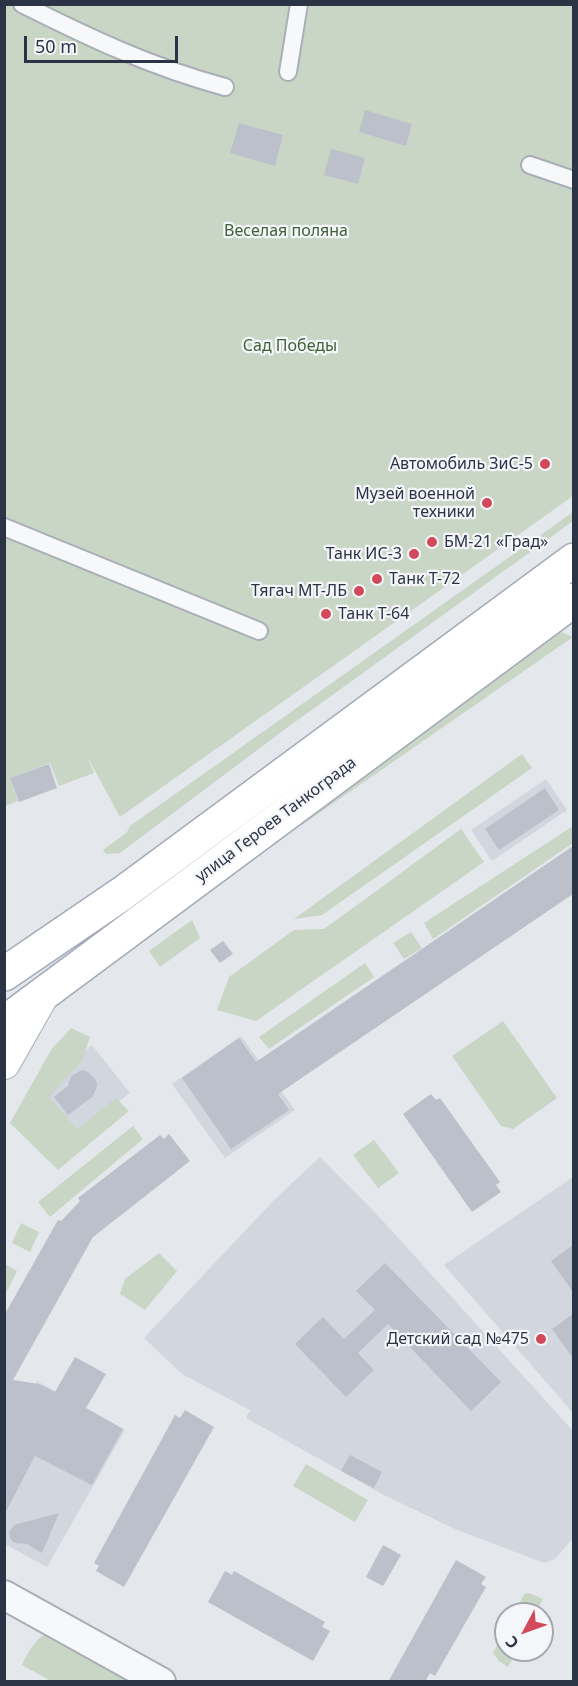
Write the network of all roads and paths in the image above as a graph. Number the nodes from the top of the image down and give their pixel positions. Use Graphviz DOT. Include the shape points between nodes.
graph roads {
  1 [pos="22,4"];
  2 [pos="299,4"];
  3 [pos="288,72"];
  4 [pos="225,87"];
  5 [pos="530,165"];
  6 [pos="573,180"];
  7 [pos="4,527"];
  8 [pos="573,560"];
  9 [pos="573,600"];
  10 [pos="259,631"];
  11 [pos="36,953"];
  12 [pos="4,974"];
  13 [pos="42,996"];
  14 [pos="4,1023"];
  15 [pos="4,1063"];
  16 [pos="4,1595"];
  17 [pos="161,1682"];
  1 -- 4 [label="street" via="102,45"];
  2 -- 3 [label="street"];
  5 -- 6 [label="street"];
  7 -- 10 [label="street"];
  8 -- 11 [label="main road, улица Героев Танкограда"];
  9 -- 13 [label="main road, улица Героев Танкограда"];
  11 -- 12 [label="main road, улица Героев Танкограда"];
  11 -- 13 [label="main road"];
  13 -- 14 [label="main road"];
  13 -- 15 [label="main road, улица Героев Танкограда"];
  16 -- 17 [label="street"];
}
